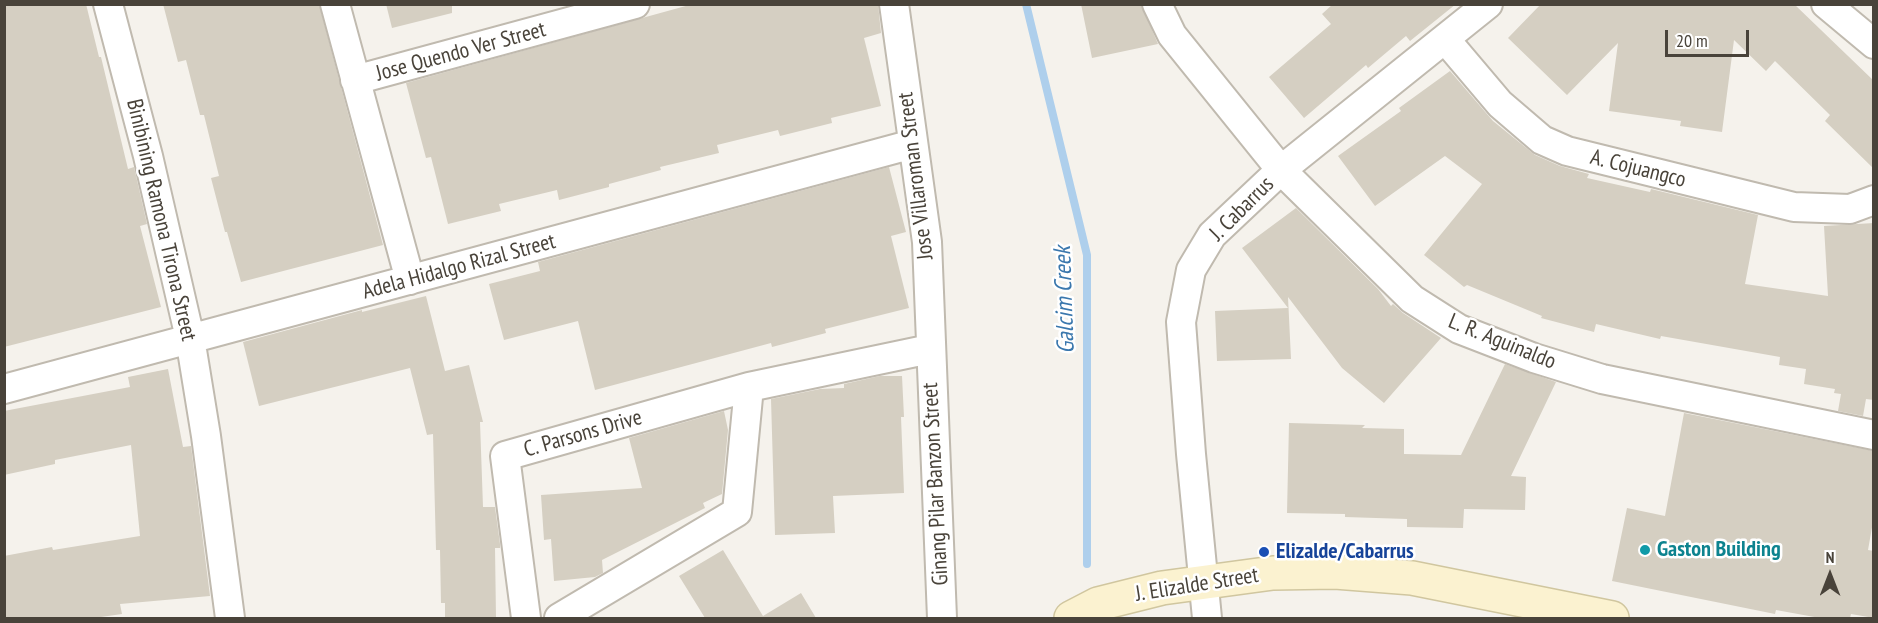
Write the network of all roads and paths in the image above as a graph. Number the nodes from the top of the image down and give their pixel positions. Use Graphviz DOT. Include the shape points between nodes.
graph roads {
  1 [pos="108,4"];
  2 [pos="335,4"];
  3 [pos="635,4"];
  4 [pos="894,4"];
  5 [pos="1157,4"];
  6 [pos="1488,4"];
  7 [pos="1826,4"];
  8 [pos="1445,39"];
  9 [pos="1874,44"];
  10 [pos="355,80"];
  11 [pos="914,144"];
  12 [pos="1281,170"];
  13 [pos="1874,201"];
  14 [pos="410,280"];
  15 [pos="190,338"];
  16 [pos="930,349"];
  17 [pos="749,387"];
  18 [pos="4,389"];
  19 [pos="1874,435"];
  20 [pos="1204,581"];
  21 [pos="230,618"];
  22 [pos="526,618"];
  23 [pos="559,618"];
  24 [pos="942,618"];
  25 [pos="1071,618"];
  26 [pos="1207,618"];
  27 [pos="1612,618"];
  1 -- 15 [label="street, Binibining Ramona Tirona Street"];
  2 -- 10 [label="street"];
  3 -- 10 [label="street, Jose Quendo Ver Street"];
  4 -- 11 [label="street, Jose Villaroman Street"];
  5 -- 12 [label="street, L. R. Aguinaldo" via="1172,35"];
  6 -- 8 [label="street, J. Cabarrus"];
  7 -- 9 [label="street"];
  8 -- 12 [label="street, J. Cabarrus"];
  8 -- 13 [label="street, A. Cojuangco" via="1500,104 1542,140 1567,151 1794,207 1850,209"];
  10 -- 14 [label="street"];
  11 -- 14 [label="street, Adela Hidalgo Rizal Street"];
  11 -- 16 [label="street, Jose Villaroman Street" via="927,242"];
  12 -- 19 [label="street, L. R. Aguinaldo" via="1412,299 1460,329 1534,358 1602,378"];
  12 -- 20 [label="street, J. Cabarrus" via="1212,235 1191,270 1181,322"];
  14 -- 15 [label="street, Adela Hidalgo Rizal Street"];
  15 -- 18 [label="street, Adela Hidalgo Rizal Street"];
  15 -- 21 [label="street, Binibining Ramona Tirona Street"];
  16 -- 17 [label="street, C. Parsons Drive"];
  16 -- 24 [label="street, Ginang Pilar Banzon Street"];
  17 -- 22 [label="street, C. Parsons Drive" via="505,456"];
  17 -- 23 [label="street" via="737,512"];
  20 -- 25 [label="street, J. Elizalde Street" via="1098,604"];
  20 -- 26 [label="street, J. Cabarrus"];
  20 -- 27 [label="street, J. Elizalde Street" via="1273,573 1335,572 1412,578"];
}
